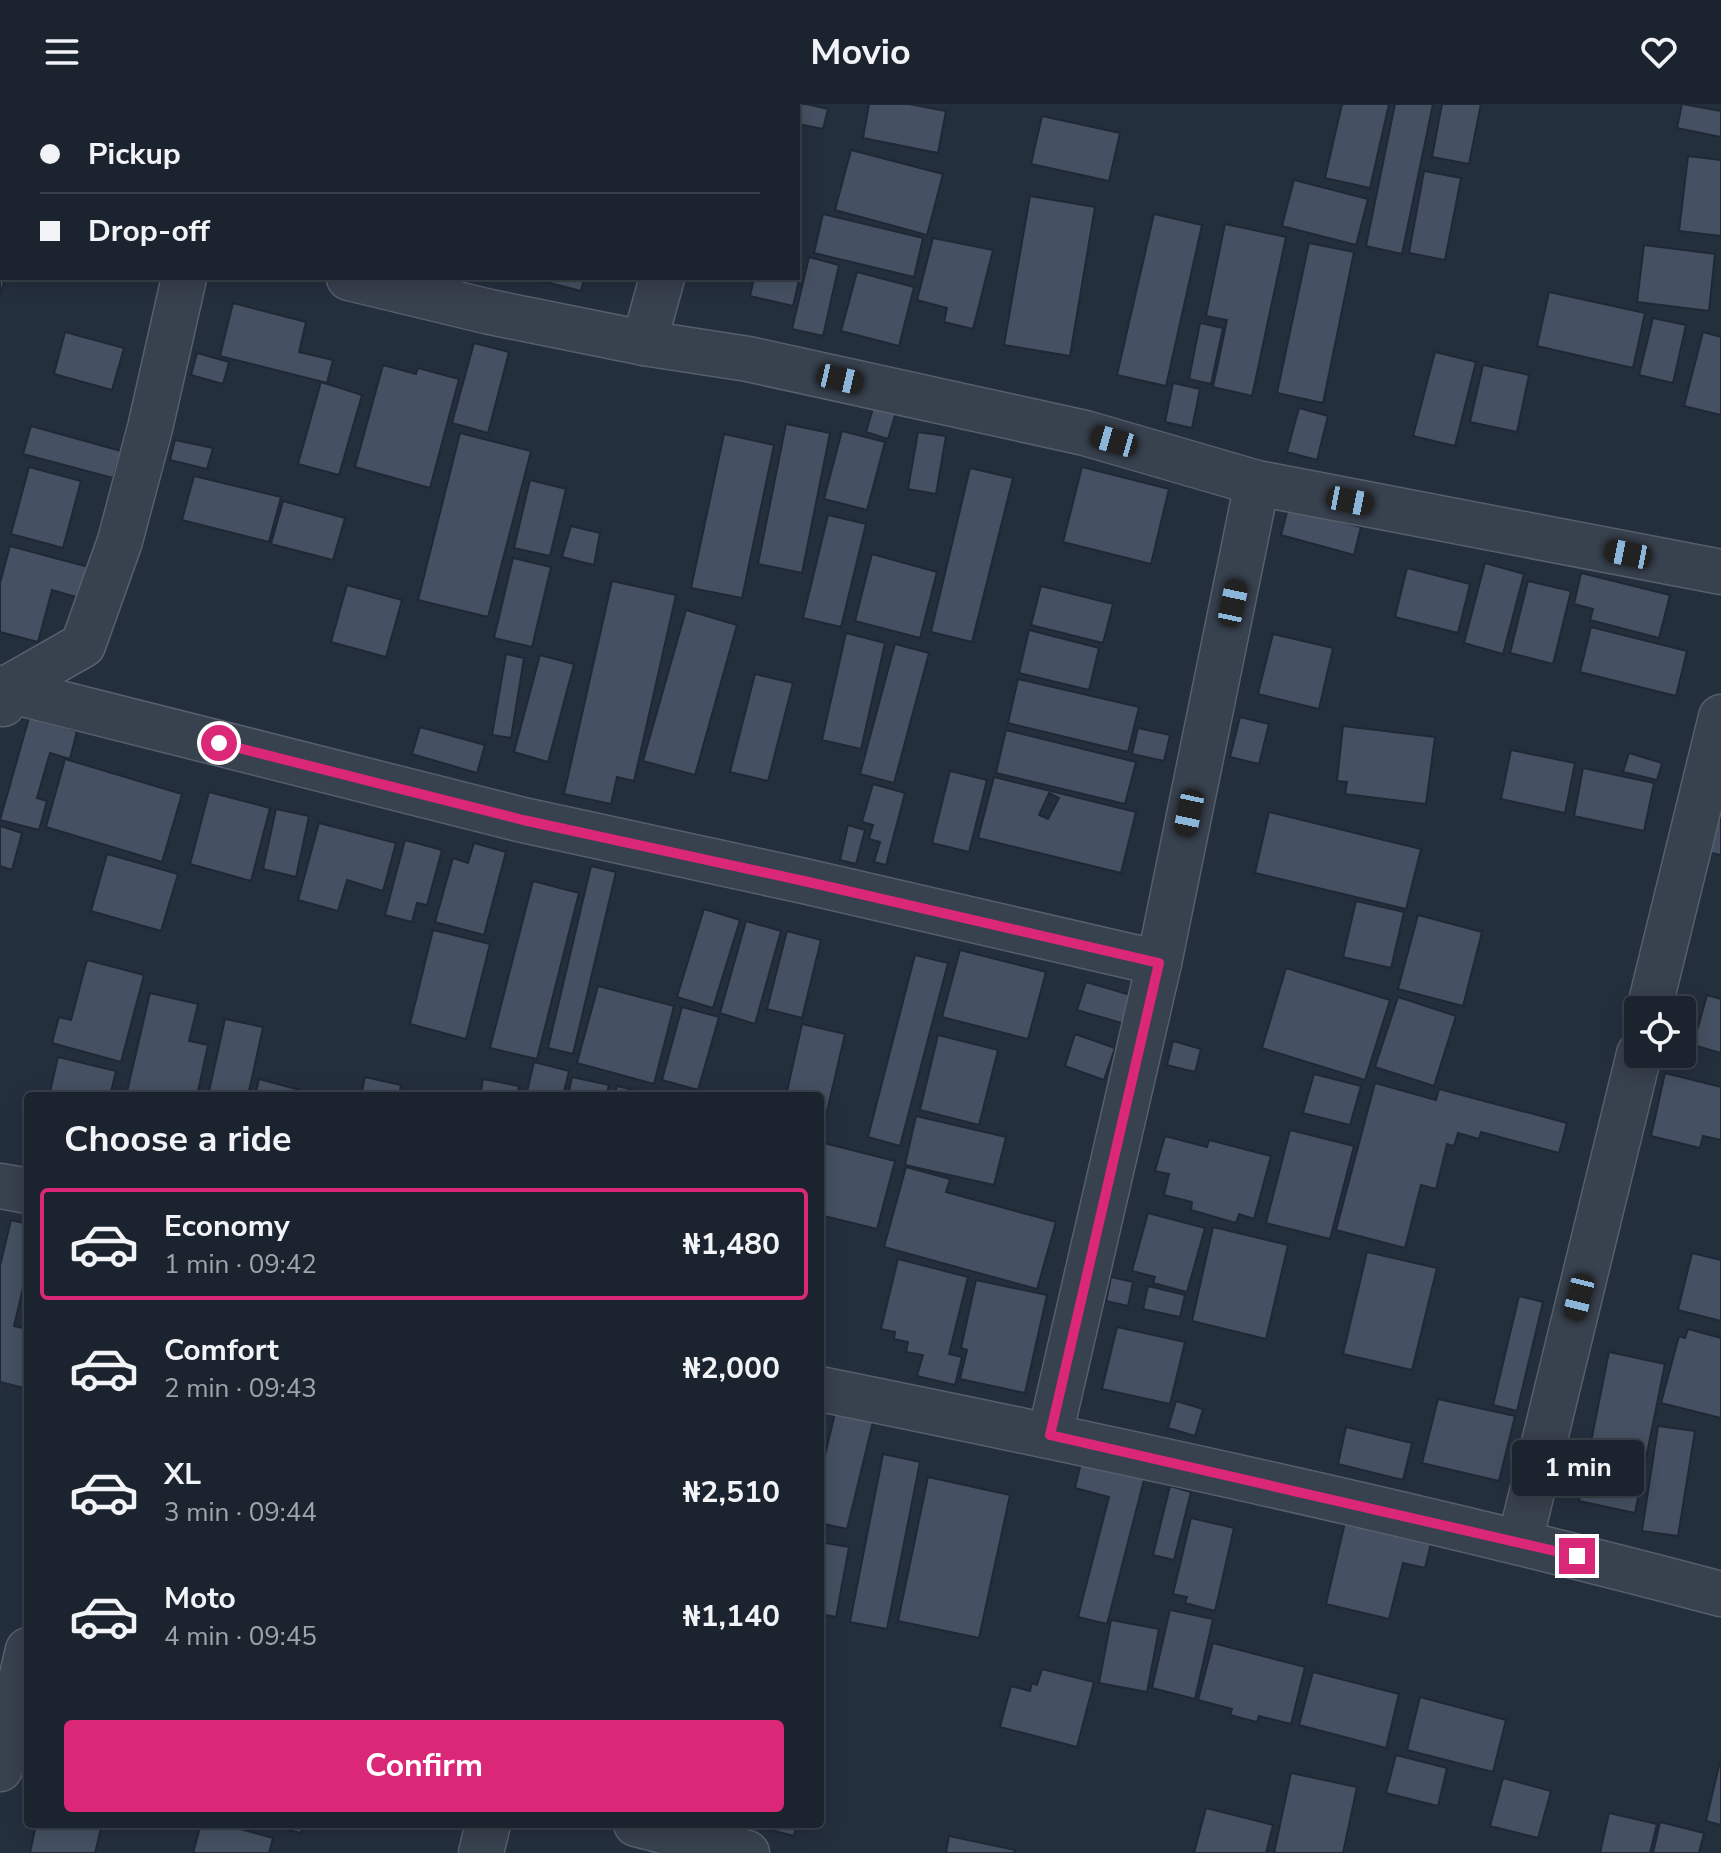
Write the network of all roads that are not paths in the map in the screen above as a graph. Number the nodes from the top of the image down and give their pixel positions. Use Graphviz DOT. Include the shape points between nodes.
graph roads {
  1 [pos="184,280"];
  2 [pos="357,280"];
  3 [pos="661,280"];
  4 [pos="644,343"];
  5 [pos="1257,483"];
  6 [pos="1721,572"];
  7 [pos="2,697"];
  8 [pos="1721,717"];
  9 [pos="1159,963"];
  10 [pos="1652,996"];
  11 [pos="1636,1068"];
  12 [pos="0,1186"];
  13 [pos="24,1190"];
  14 [pos="824,1390"];
  15 [pos="1050,1435"];
  16 [pos="1520,1541"];
  17 [pos="1721,1594"];
  18 [pos="24,1667"];
  19 [pos="0,1769"];
  20 [pos="487,1828"];
  21 [pos="651,1828"];
  22 [pos="481,1853"];
  23 [pos="747,1853"];
  1 -- 7 [label="street" via="120,541 83,645"];
  2 -- 4 [label="street"];
  3 -- 4 [label="street"];
  4 -- 5 [label="street" via="748,359 1085,433"];
  5 -- 6 [label="street"];
  5 -- 9 [label="street"];
  7 -- 9 [label="street"];
  8 -- 10 [label="street"];
  9 -- 15 [label="street"];
  11 -- 16 [label="street"];
  12 -- 13 [label="street"];
  14 -- 15 [label="street"];
  15 -- 16 [label="street"];
  16 -- 17 [label="street"];
  18 -- 19 [label="street"];
  20 -- 22 [label="street"];
  21 -- 23 [label="street"];
}
